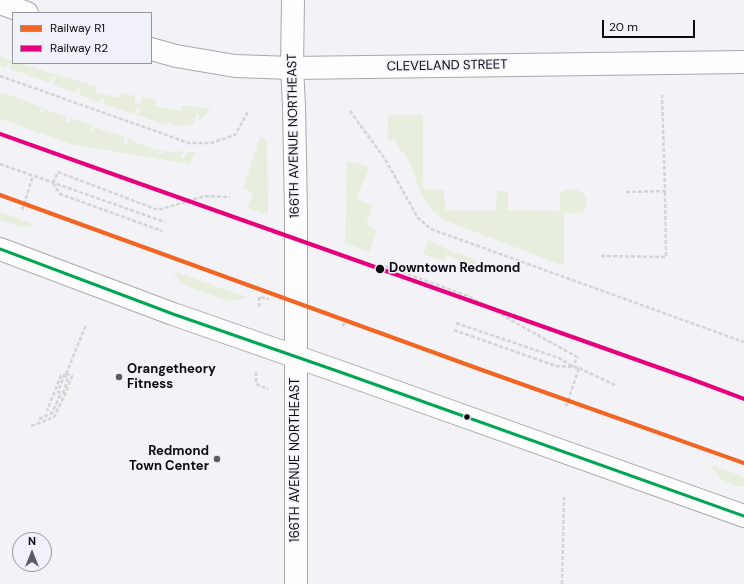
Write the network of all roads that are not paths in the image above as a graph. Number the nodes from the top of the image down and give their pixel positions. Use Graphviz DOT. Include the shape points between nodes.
graph roads {
  1 [pos="293,0"];
  2 [pos="0,3"];
  3 [pos="24,12"];
  4 [pos="152,49"];
  5 [pos="744,62"];
  6 [pos="292,68"];
  7 [pos="0,249"];
  8 [pos="296,357"];
  9 [pos="744,516"];
  10 [pos="296,584"];
  1 -- 6 [label="street, 166TH AVENUE NORTHEAST"];
  2 -- 3 [label="street"];
  4 -- 6 [label="street, CLEVELAND STREET" via="235,66"];
  5 -- 6 [label="street, CLEVELAND STREET"];
  6 -- 8 [label="street, 166TH AVENUE NORTHEAST"];
  7 -- 8 [label="street"];
  8 -- 9 [label="street"];
  8 -- 10 [label="street, 166TH AVENUE NORTHEAST"];
}
